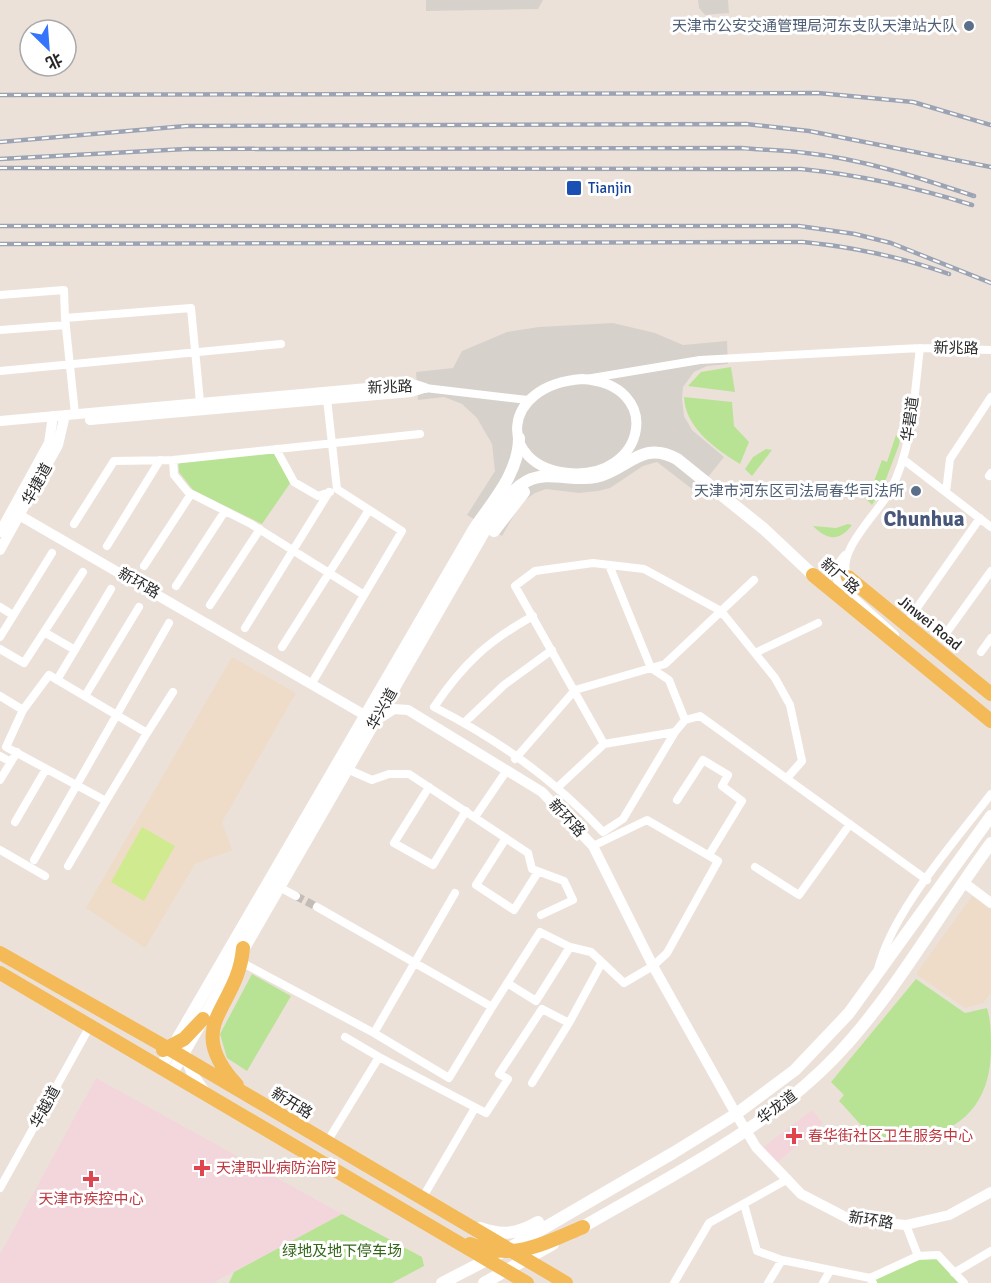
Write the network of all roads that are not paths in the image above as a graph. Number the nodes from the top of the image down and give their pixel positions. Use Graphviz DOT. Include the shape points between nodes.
graph roads {
  1 [pos="0,295"];
  2 [pos="66,322"];
  3 [pos="0,330"];
  4 [pos="281,344"];
  5 [pos="920,348"];
  6 [pos="991,350"];
  7 [pos="195,352"];
  8 [pos="70,364"];
  9 [pos="0,371"];
  10 [pos="582,379"];
  11 [pos="425,388"];
  12 [pos="991,397"];
  13 [pos="327,399"];
  14 [pos="528,400"];
  15 [pos="200,402"];
  16 [pos="62,418"];
  17 [pos="0,421"];
  18 [pos="0,428"];
  19 [pos="420,434"];
  20 [pos="519,438"];
  21 [pos="332,443"];
  22 [pos="276,449"];
  23 [pos="669,455"];
  24 [pos="160,460"];
  25 [pos="172,460"];
  26 [pos="904,460"];
  27 [pos="333,490"];
  28 [pos="946,492"];
  29 [pos="191,494"];
  30 [pos="369,510"];
  31 [pos="225,511"];
  32 [pos="16,512"];
  33 [pos="748,517"];
  34 [pos="980,518"];
  35 [pos="74,524"];
  36 [pos="1,527"];
  37 [pos="991,527"];
  38 [pos="260,529"];
  39 [pos="107,546"];
  40 [pos="0,550"];
  41 [pos="293,550"];
  42 [pos="847,552"];
  43 [pos="52,553"];
  44 [pos="609,565"];
  45 [pos="144,566"];
  46 [pos="83,572"];
  47 [pos="991,572"];
  48 [pos="329,573"];
  49 [pos="813,575"];
  50 [pos="848,577"];
  51 [pos="457,579"];
  52 [pos="754,580"];
  53 [pos="176,586"];
  54 [pos="111,590"];
  55 [pos="364,595"];
  56 [pos="210,605"];
  57 [pos="0,607"];
  58 [pos="140,607"];
  59 [pos="721,611"];
  60 [pos="14,615"];
  61 [pos="533,616"];
  62 [pos="169,623"];
  63 [pos="818,623"];
  64 [pos="905,625"];
  65 [pos="245,628"];
  66 [pos="44,632"];
  67 [pos="947,632"];
  68 [pos="0,637"];
  69 [pos="991,638"];
  70 [pos="282,647"];
  71 [pos="0,649"];
  72 [pos="75,650"];
  73 [pos="552,650"];
  74 [pos="981,652"];
  75 [pos="754,653"];
  76 [pos="907,653"];
  77 [pos="651,668"];
  78 [pos="57,680"];
  79 [pos="312,684"];
  80 [pos="575,690"];
  81 [pos="173,692"];
  82 [pos="991,694"];
  83 [pos="85,696"];
  84 [pos="1,699"];
  85 [pos="23,710"];
  86 [pos="115,714"];
  87 [pos="371,719"];
  88 [pos="685,720"];
  89 [pos="991,721"];
  90 [pos="465,722"];
  91 [pos="675,732"];
  92 [pos="147,733"];
  93 [pos="604,744"];
  94 [pos="17,752"];
  95 [pos="0,756"];
  96 [pos="516,759"];
  97 [pos="11,762"];
  98 [pos="347,768"];
  99 [pos="46,769"];
  100 [pos="507,770"];
  101 [pos="787,778"];
  102 [pos="0,780"];
  103 [pos="77,785"];
  104 [pos="429,787"];
  105 [pos="558,787"];
  106 [pos="991,794"];
  107 [pos="677,800"];
  108 [pos="106,801"];
  109 [pos="466,811"];
  110 [pos="991,816"];
  111 [pos="475,817"];
  112 [pos="15,822"];
  113 [pos="849,824"];
  114 [pos="506,838"];
  115 [pos="991,843"];
  116 [pos="592,846"];
  117 [pos="0,850"];
  118 [pos="709,855"];
  119 [pos="34,860"];
  120 [pos="68,866"];
  121 [pos="755,867"];
  122 [pos="538,872"];
  123 [pos="45,876"];
  124 [pos="927,880"];
  125 [pos="963,882"];
  126 [pos="279,887"];
  127 [pos="455,893"];
  128 [pos="296,896"];
  129 [pos="991,903"];
  130 [pos="317,907"];
  131 [pos="540,915"];
  132 [pos="570,947"];
  133 [pos="0,953"];
  134 [pos="241,957"];
  135 [pos="414,962"];
  136 [pos="601,964"];
  137 [pos="653,966"];
  138 [pos="0,973"];
  139 [pos="876,976"];
  140 [pos="507,982"];
  141 [pos="492,1007"];
  142 [pos="198,1016"];
  143 [pos="569,1023"];
  144 [pos="90,1026"];
  145 [pos="374,1033"];
  146 [pos="345,1037"];
  147 [pos="131,1050"];
  148 [pos="178,1050"];
  149 [pos="379,1057"];
  150 [pos="167,1070"];
  151 [pos="532,1083"];
  152 [pos="205,1093"];
  153 [pos="247,1095"];
  154 [pos="475,1108"];
  155 [pos="736,1114"];
  156 [pos="745,1130"];
  157 [pos="327,1142"];
  158 [pos="643,1170"];
  159 [pos="788,1179"];
  160 [pos="0,1188"];
  161 [pos="991,1192"];
  162 [pos="423,1197"];
  163 [pos="744,1204"];
  164 [pos="461,1220"];
  165 [pos="906,1225"];
  166 [pos="583,1227"];
  167 [pos="446,1236"];
  168 [pos="508,1251"];
  169 [pos="991,1251"];
  170 [pos="918,1256"];
  171 [pos="487,1260"];
  172 [pos="526,1260"];
  173 [pos="782,1260"];
  174 [pos="506,1271"];
  175 [pos="830,1271"];
  176 [pos="954,1273"];
  177 [pos="871,1281"];
  178 [pos="442,1283"];
  179 [pos="484,1283"];
  180 [pos="527,1283"];
  181 [pos="566,1283"];
  182 [pos="674,1283"];
  183 [pos="768,1283"];
  184 [pos="823,1283"];
  185 [pos="963,1283"];
  1 -- 2 [label="street" via="64,290"];
  2 -- 3 [label="street"];
  2 -- 7 [label="street" via="191,308"];
  2 -- 8 [label="street"];
  4 -- 7 [label="street"];
  5 -- 6 [label="street, 新兆路"];
  5 -- 10 [label="street, 新兆路" via="699,360"];
  5 -- 26 [label="street, 华碧道"];
  7 -- 8 [label="street"];
  7 -- 15 [label="street"];
  8 -- 9 [label="street"];
  8 -- 16 [label="street"];
  10 -- 14 [label="street" via="546,386"];
  10 -- 20 [label="street" via="611,387 634,407 636,436 624,456 594,471 561,471 537,462"];
  11 -- 13 [label="street, 新兆路"];
  11 -- 14 [label="street"];
  11 -- 15 [label="street, 新兆路" via="412,384"];
  12 -- 28 [label="street" via="950,459"];
  13 -- 16 [label="street, 新兆路"];
  13 -- 21 [label="street"];
  14 -- 20 [label="street" via="518,417"];
  15 -- 16 [label="street, 新兆路"];
  16 -- 17 [label="street, 新兆路"];
  16 -- 18 [label="street, 新兆路"];
  16 -- 32 [label="street, 华捷道" via="58,445"];
  19 -- 21 [label="street"];
  20 -- 87 [label="main road, 华兴道" via="513,470 474,530"];
  21 -- 22 [label="street"];
  21 -- 27 [label="street"];
  22 -- 25 [label="street"];
  22 -- 27 [label="street" via="294,482 318,496"];
  23 -- 33 [label="main road, 新广路"];
  23 -- 51 [label="main road, 华兴道" via="646,453 596,477 542,476 521,485 498,510"];
  24 -- 25 [label="street"];
  24 -- 35 [label="street" via="114,461"];
  24 -- 39 [label="street"];
  25 -- 29 [label="street" via="174,475"];
  26 -- 28 [label="street"];
  26 -- 42 [label="street, 华碧道" via="891,488"];
  27 -- 30 [label="street"];
  27 -- 41 [label="street"];
  28 -- 34 [label="street"];
  29 -- 31 [label="street"];
  29 -- 45 [label="street"];
  30 -- 48 [label="street"];
  30 -- 55 [label="street" via="402,531"];
  31 -- 38 [label="street"];
  31 -- 53 [label="street"];
  32 -- 36 [label="street, 华捷道"];
  32 -- 40 [label="street, 华捷道"];
  32 -- 79 [label="street, 新环路"];
  33 -- 49 [label="main road, 新广路"];
  33 -- 51 [label="main road" via="717,500 669,461 652,458 595,485 548,483 530,488 513,503"];
  34 -- 37 [label="street"];
  34 -- 64 [label="street"];
  38 -- 41 [label="street"];
  38 -- 56 [label="street"];
  41 -- 48 [label="street"];
  41 -- 65 [label="street"];
  42 -- 50 [label="street" via="844,571"];
  42 -- 76 [label="street, 华碧道" via="835,566 837,583 882,622"];
  43 -- 60 [label="street"];
  44 -- 59 [label="street" via="644,569"];
  44 -- 61 [label="street" via="593,563 536,571 516,586"];
  44 -- 77 [label="street"];
  46 -- 66 [label="street"];
  47 -- 67 [label="street"];
  48 -- 55 [label="street"];
  48 -- 70 [label="street"];
  49 -- 76 [label="main road, 新广路"];
  50 -- 64 [label="main road, Jinwei Road"];
  51 -- 87 [label="main road, 华兴道"];
  52 -- 59 [label="street"];
  54 -- 72 [label="street"];
  55 -- 79 [label="street"];
  57 -- 60 [label="street"];
  58 -- 83 [label="street"];
  59 -- 75 [label="street"];
  59 -- 77 [label="street" via="665,664"];
  60 -- 68 [label="street"];
  61 -- 73 [label="street"];
  61 -- 90 [label="street" via="486,645 456,675 435,707"];
  62 -- 86 [label="street"];
  63 -- 75 [label="street"];
  64 -- 82 [label="main road, Jinwei Road"];
  66 -- 71 [label="street" via="24,663"];
  66 -- 72 [label="street"];
  69 -- 74 [label="street"];
  72 -- 78 [label="street"];
  73 -- 80 [label="street"];
  73 -- 90 [label="street"];
  75 -- 101 [label="street" via="775,678 789,705 802,761"];
  76 -- 89 [label="main road, 新广路"];
  77 -- 80 [label="street"];
  77 -- 88 [label="street" via="669,680"];
  78 -- 83 [label="street"];
  78 -- 85 [label="street" via="49,675"];
  79 -- 87 [label="street, 新环路"];
  80 -- 93 [label="street"];
  80 -- 96 [label="street"];
  81 -- 92 [label="street"];
  83 -- 86 [label="street"];
  84 -- 85 [label="street"];
  85 -- 94 [label="street" via="6,747"];
  86 -- 92 [label="street"];
  86 -- 103 [label="street"];
  87 -- 98 [label="main road, 华兴道"];
  87 -- 100 [label="street, 新环路" via="394,709 408,710"];
  87 -- 142 [label="main road, 华兴道"];
  88 -- 91 [label="street"];
  88 -- 101 [label="street" via="700,716"];
  90 -- 96 [label="street"];
  91 -- 93 [label="street"];
  91 -- 105 [label="street" via="623,819 603,832"];
  92 -- 108 [label="street"];
  93 -- 105 [label="street"];
  94 -- 97 [label="street"];
  94 -- 99 [label="street"];
  95 -- 97 [label="street"];
  96 -- 105 [label="street"];
  97 -- 102 [label="street"];
  98 -- 104 [label="street" via="372,780 389,774 409,774"];
  98 -- 126 [label="main road, 华兴道"];
  99 -- 103 [label="street"];
  99 -- 112 [label="street"];
  100 -- 111 [label="street"];
  100 -- 116 [label="street, 新环路" via="542,792"];
  101 -- 113 [label="street"];
  103 -- 108 [label="street"];
  103 -- 119 [label="street"];
  104 -- 109 [label="street"];
  104 -- 109 [label="street" via="394,843 433,865"];
  106 -- 124 [label="street"];
  107 -- 118 [label="street" via="703,760 729,775 722,786 742,801"];
  108 -- 120 [label="street"];
  109 -- 111 [label="street"];
  110 -- 139 [label="main road"];
  111 -- 114 [label="street"];
  113 -- 121 [label="street" via="799,895"];
  113 -- 124 [label="street"];
  114 -- 122 [label="street" via="528,853 532,869"];
  114 -- 122 [label="street" via="476,885 514,910"];
  115 -- 125 [label="main road, 华龙道"];
  116 -- 118 [label="street" via="647,820"];
  116 -- 137 [label="street, 新环路"];
  117 -- 123 [label="street"];
  118 -- 137 [label="street" via="718,861 667,953"];
  122 -- 131 [label="street" via="564,881 573,900"];
  124 -- 139 [label="street" via="882,952"];
  125 -- 129 [label="street"];
  125 -- 156 [label="main road, 华龙道" via="838,1054 787,1100"];
  126 -- 128 [label="street"];
  126 -- 134 [label="main road, 华兴道"];
  127 -- 135 [label="street"];
  130 -- 135 [label="street"];
  132 -- 137 [label="street" via="591,952 624,983"];
  132 -- 140 [label="street" via="540,932"];
  132 -- 140 [label="street" via="536,1001"];
  133 -- 148 [label="main road, 新开路"];
  134 -- 142 [label="main road, 华兴道"];
  134 -- 145 [label="street"];
  134 -- 153 [label="main road" via="237,980 211,1030 213,1047 221,1063"];
  135 -- 141 [label="street"];
  135 -- 145 [label="street"];
  136 -- 143 [label="street"];
  137 -- 155 [label="street, 新环路"];
  138 -- 144 [label="main road"];
  139 -- 155 [label="main road" via="807,1059"];
  140 -- 141 [label="street"];
  141 -- 145 [label="street" via="449,1078"];
  142 -- 148 [label="main road"];
  143 -- 151 [label="street"];
  143 -- 154 [label="street" via="542,1009 499,1074 508,1079 486,1113"];
  144 -- 147 [label="main road"];
  144 -- 160 [label="street, 华越道"];
  146 -- 149 [label="street"];
  147 -- 148 [label="main road"];
  147 -- 150 [label="main road"];
  148 -- 150 [label="main road"];
  148 -- 152 [label="main road"];
  148 -- 153 [label="main road, 新开路"];
  149 -- 154 [label="street"];
  149 -- 157 [label="street"];
  150 -- 152 [label="main road"];
  152 -- 167 [label="main road"];
  153 -- 157 [label="main road, 新开路"];
  154 -- 162 [label="street"];
  155 -- 156 [label="street, 新环路"];
  155 -- 158 [label="main road"];
  156 -- 159 [label="street, 新环路"];
  156 -- 166 [label="main road, 华龙道"];
  157 -- 162 [label="main road, 新开路"];
  158 -- 164 [label="main road" via="608,1182 514,1233 495,1233"];
  158 -- 168 [label="main road"];
  159 -- 163 [label="street"];
  159 -- 165 [label="street, 新环路" via="801,1194 851,1220"];
  161 -- 165 [label="street, 新环路" via="949,1215"];
  162 -- 164 [label="main road, 新开路"];
  163 -- 173 [label="street" via="757,1251"];
  163 -- 182 [label="street" via="709,1223"];
  164 -- 168 [label="main road, 新开路"];
  165 -- 170 [label="street"];
  166 -- 168 [label="main road" via="538,1246"];
  166 -- 172 [label="main road, 华龙道"];
  167 -- 168 [label="main road"];
  167 -- 171 [label="main road"];
  168 -- 171 [label="main road"];
  168 -- 172 [label="main road, 新开路"];
  169 -- 176 [label="street"];
  170 -- 176 [label="street" via="938,1255"];
  170 -- 177 [label="street"];
  171 -- 174 [label="main road"];
  171 -- 178 [label="main road"];
  172 -- 174 [label="main road, 华龙道"];
  172 -- 181 [label="main road, 新开路"];
  173 -- 175 [label="street"];
  173 -- 183 [label="street"];
  174 -- 179 [label="main road, 华龙道"];
  174 -- 180 [label="main road"];
  175 -- 177 [label="street"];
  175 -- 184 [label="street"];
  176 -- 185 [label="street"];
}
